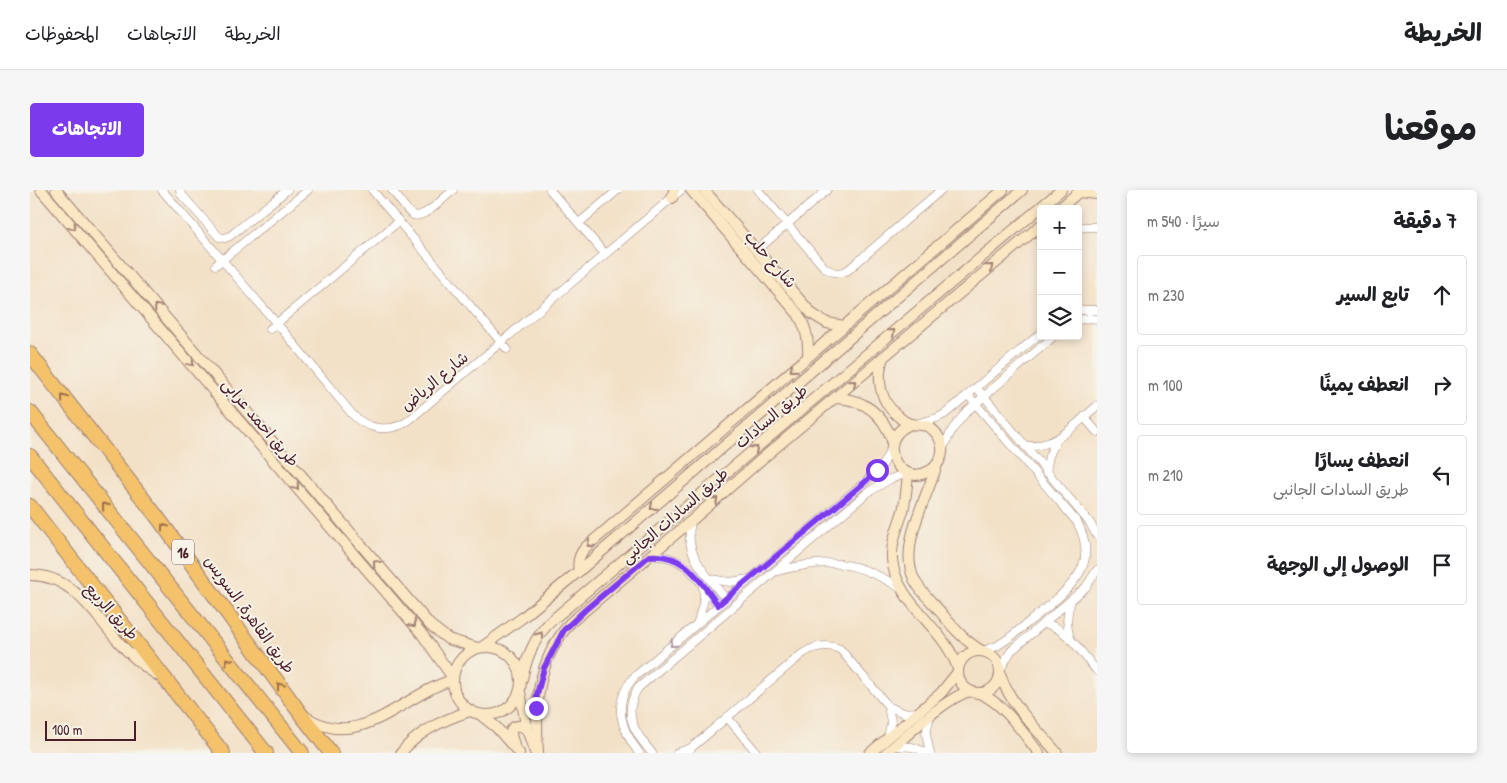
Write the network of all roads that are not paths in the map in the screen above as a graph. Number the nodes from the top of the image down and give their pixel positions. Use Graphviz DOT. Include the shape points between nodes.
graph roads {
  1 [pos="41,190"];
  2 [pos="56,190"];
  3 [pos="162,190"];
  4 [pos="180,190"];
  5 [pos="287,190"];
  6 [pos="308,190"];
  7 [pos="372,190"];
  8 [pos="392,190"];
  9 [pos="453,190"];
  10 [pos="550,190"];
  11 [pos="618,190"];
  12 [pos="681,190"];
  13 [pos="692,190"];
  14 [pos="704,190"];
  15 [pos="758,190"];
  16 [pos="827,190"];
  17 [pos="941,190"];
  18 [pos="1004,190"];
  19 [pos="1022,190"];
  20 [pos="1061,190"];
  21 [pos="1080,191"];
  22 [pos="673,194"];
  23 [pos="711,194"];
  24 [pos="1097,194"];
  25 [pos="1064,205"];
  26 [pos="398,221"];
  27 [pos="579,223"];
  28 [pos="787,225"];
  29 [pos="1082,227"];
  30 [pos="1097,227"];
  31 [pos="1037,228"];
  32 [pos="1037,234"];
  33 [pos="1027,236"];
  34 [pos="756,251"];
  35 [pos="605,254"];
  36 [pos="925,257"];
  37 [pos="219,262"];
  38 [pos="921,277"];
  39 [pos="901,278"];
  40 [pos="968,285"];
  41 [pos="945,288"];
  42 [pos="925,304"];
  43 [pos="1082,310"];
  44 [pos="1097,310"];
  45 [pos="1082,319"];
  46 [pos="1097,319"];
  47 [pos="921,325"];
  48 [pos="273,326"];
  49 [pos="844,326"];
  50 [pos="1037,336"];
  51 [pos="184,337"];
  52 [pos="1049,340"];
  53 [pos="175,345"];
  54 [pos="504,346"];
  55 [pos="30,354"];
  56 [pos="808,356"];
  57 [pos="883,357"];
  58 [pos="977,388"];
  59 [pos="968,395"];
  60 [pos="984,397"];
  61 [pos="836,398"];
  62 [pos="976,404"];
  63 [pos="1097,406"];
  64 [pos="30,412"];
  65 [pos="1084,417"];
  66 [pos="915,424"];
  67 [pos="775,432"];
  68 [pos="1097,432"];
  69 [pos="792,434"];
  70 [pos="1056,441"];
  71 [pos="892,444"];
  72 [pos="1025,446"];
  73 [pos="942,450"];
  74 [pos="30,456"];
  75 [pos="938,464"];
  76 [pos="1046,472"];
  77 [pos="907,473"];
  78 [pos="30,506"];
  79 [pos="691,521"];
  80 [pos="1097,536"];
  81 [pos="1093,547"];
  82 [pos="649,556"];
  83 [pos="1097,570"];
  84 [pos="579,571"];
  85 [pos="774,572"];
  86 [pos="30,575"];
  87 [pos="751,578"];
  88 [pos="710,579"];
  89 [pos="702,584"];
  90 [pos="902,589"];
  91 [pos="588,590"];
  92 [pos="607,591"];
  93 [pos="402,594"];
  94 [pos="726,599"];
  95 [pos="1072,599"];
  96 [pos="394,601"];
  97 [pos="718,605"];
  98 [pos="1043,623"];
  99 [pos="697,624"];
  100 [pos="1071,640"];
  101 [pos="480,648"];
  102 [pos="983,651"];
  103 [pos="651,662"];
  104 [pos="658,670"];
  105 [pos="958,671"];
  106 [pos="1000,671"];
  107 [pos="1097,671"];
  108 [pos="453,679"];
  109 [pos="166,680"];
  110 [pos="522,680"];
  111 [pos="520,692"];
  112 [pos="974,692"];
  113 [pos="888,706"];
  114 [pos="470,711"];
  115 [pos="919,712"];
  116 [pos="300,713"];
  117 [pos="482,716"];
  118 [pos="930,716"];
  119 [pos="727,717"];
  120 [pos="527,730"];
  121 [pos="890,746"];
  122 [pos="690,750"];
  123 [pos="517,752"];
  124 [pos="223,753"];
  125 [pos="266,753"];
  126 [pos="302,753"];
  127 [pos="331,753"];
  128 [pos="402,753"];
  129 [pos="537,753"];
  130 [pos="639,753"];
  131 [pos="653,753"];
  132 [pos="677,753"];
  133 [pos="757,753"];
  134 [pos="870,753"];
  135 [pos="929,753"];
  136 [pos="1039,753"];
  137 [pos="1058,753"];
  1 -- 53 [label="street, طريق احمد عرابى, one-way"];
  51 -- 2 [label="street, طريق احمد عرابى, one-way"];
  3 -- 37 [label="street, شارع الرياض"];
  4 -- 5 [label="street" via="219,237 225,238"];
  6 -- 37 [label="street"];
  7 -- 26 [label="street"];
  8 -- 9 [label="street" via="412,214 419,216"];
  10 -- 27 [label="street"];
  11 -- 27 [label="street"];
  12 -- 22 [label="street, شارع الرياض"];
  13 -- 56 [label="street, شارع حلب" via="798,314 808,339"];
  14 -- 23 [label="street, شارع حلب"];
  15 -- 28 [label="street"];
  16 -- 28 [label="street"];
  17 -- 28 [label="street" via="843,273 830,272 824,267"];
  18 -- 36 [label="street, طريق السادات الجانبى"];
  19 -- 38 [label="street, طريق السادات"];
  20 -- 41 [label="street, طريق السادات"];
  21 -- 24 [label="street"];
  21 -- 25 [label="street"];
  22 -- 35 [label="street, شارع الرياض"];
  23 -- 34 [label="street, شارع حلب"];
  26 -- 48 [label="street"];
  26 -- 54 [label="street"];
  27 -- 35 [label="street"];
  28 -- 34 [label="street"];
  29 -- 30 [label="street"];
  31 -- 33 [label="street, طريق السادات الجانبى"];
  32 -- 33 [label="street"];
  40 -- 33 [label="street, طريق السادات الجانبى, one-way"];
  34 -- 49 [label="street, شارع حلب" via="812,314 827,323"];
  35 -- 54 [label="street, شارع الرياض"];
  36 -- 38 [label="street"];
  36 -- 39 [label="street, طريق السادات الجانبى"];
  37 -- 48 [label="street, شارع الرياض"];
  38 -- 39 [label="street"];
  38 -- 84 [label="street, طريق السادات, one-way"];
  39 -- 49 [label="street, طريق السادات الجانبى"];
  40 -- 41 [label="street"];
  40 -- 47 [label="street, طريق السادات الجانبى"];
  41 -- 42 [label="street, طريق السادات"];
  42 -- 47 [label="street"];
  67 -- 42 [label="street, طريق السادات, one-way"];
  43 -- 44 [label="street"];
  45 -- 46 [label="street"];
  47 -- 57 [label="street, طريق السادات الجانبى"];
  48 -- 54 [label="street, شارع الرياض" via="356,419 384,429 408,421"];
  49 -- 56 [label="street, طريق السادات الجانبى"];
  50 -- 58 [label="street"];
  51 -- 53 [label="street"];
  93 -- 51 [label="street, طريق احمد عرابى, one-way"];
  52 -- 60 [label="street"];
  53 -- 96 [label="street, طريق احمد عرابى, one-way"];
  116 -- 55 [label="highway, طريق القاهرة, السويس / 16, one-way" via="158,518"];
  56 -- 84 [label="street, طريق السادات الجانبى, one-way" via="586,547 579,556"];
  61 -- 57 [label="street, طريق السادات الجانبى, one-way"];
  57 -- 66 [label="street" via="879,375 882,393 890,409 903,420"];
  58 -- 59 [label="street"];
  58 -- 60 [label="street"];
  59 -- 62 [label="street"];
  59 -- 66 [label="street" via="945,414"];
  60 -- 62 [label="street"];
  60 -- 72 [label="street"];
  61 -- 69 [label="street, طريق السادات الجانبى"];
  61 -- 71 [label="street" via="856,401 874,411 885,424"];
  62 -- 73 [label="street" via="958,420"];
  62 -- 81 [label="street" via="1083,529"];
  63 -- 65 [label="street"];
  126 -- 64 [label="highway, 16, one-way"];
  65 -- 68 [label="street"];
  65 -- 70 [label="street"];
  66 -- 71 [label="street" via="900,430"];
  66 -- 73 [label="street" via="926,425 938,435"];
  67 -- 69 [label="street"];
  91 -- 67 [label="street, طريق السادات, one-way"];
  79 -- 69 [label="street, طريق السادات الجانبى, one-way"];
  70 -- 72 [label="street" via="1041,446"];
  70 -- 76 [label="street"];
  71 -- 77 [label="street" via="895,463"];
  71 -- 87 [label="street" via="883,464 865,482"];
  72 -- 76 [label="street"];
  73 -- 75 [label="street"];
  74 -- 125 [label="highway"];
  75 -- 77 [label="street" via="924,474"];
  75 -- 102 [label="street" via="911,538 910,569 920,588 959,634"];
  76 -- 80 [label="street" via="1089,521"];
  77 -- 85 [label="street" via="867,493"];
  77 -- 90 [label="street" via="906,499 893,548 894,569"];
  78 -- 109 [label="highway"];
  79 -- 82 [label="street, طريق السادات الجانبى"];
  79 -- 88 [label="street" via="689,537 692,552"];
  81 -- 102 [label="street" via="1078,581 1009,638"];
  82 -- 89 [label="street" via="677,560"];
  82 -- 92 [label="street, طريق السادات الجانبى"];
  83 -- 95 [label="street" via="1091,582"];
  84 -- 101 [label="street, طريق السادات"];
  85 -- 90 [label="street" via="810,563 841,563 871,572"];
  85 -- 104 [label="street"];
  86 -- 109 [label="street, طريق الربيع" via="54,579 74,590 127,651"];
  87 -- 88 [label="street" via="730,582"];
  87 -- 94 [label="street"];
  88 -- 94 [label="street"];
  89 -- 97 [label="street"];
  89 -- 99 [label="street" via="704,600"];
  90 -- 105 [label="street" via="946,644"];
  91 -- 92 [label="street"];
  110 -- 91 [label="street, طريق السادات, one-way" via="530,650 537,638 550,622"];
  92 -- 129 [label="street, طريق السادات الجانبى" via="570,623 547,662 537,694"];
  93 -- 96 [label="street"];
  93 -- 101 [label="street, طريق احمد عرابى" via="441,635 454,642"];
  94 -- 97 [label="street"];
  95 -- 98 [label="street"];
  95 -- 100 [label="street" via="1067,615"];
  96 -- 108 [label="street, طريق احمد عرابى, one-way"];
  97 -- 99 [label="street"];
  98 -- 100 [label="street" via="1055,627"];
  98 -- 106 [label="street" via="1010,651"];
  99 -- 103 [label="street, one-way"];
  100 -- 107 [label="street"];
  101 -- 108 [label="street" via="462,657"];
  101 -- 110 [label="street" via="497,648 511,656"];
  102 -- 105 [label="street" via="966,655"];
  102 -- 106 [label="street" via="993,656"];
  103 -- 104 [label="street"];
  103 -- 130 [label="street" via="628,685 621,708 623,727"];
  104 -- 131 [label="street" via="638,688 630,705 635,730"];
  105 -- 112 [label="street" via="961,684"];
  105 -- 115 [label="street"];
  106 -- 112 [label="street" via="994,687"];
  106 -- 137 [label="street" via="1011,697"];
  108 -- 114 [label="street" via="457,698"];
  108 -- 116 [label="street" via="362,727 329,728"];
  109 -- 124 [label="highway"];
  110 -- 111 [label="street"];
  111 -- 117 [label="street" via="507,710"];
  111 -- 120 [label="street"];
  112 -- 118 [label="street" via="955,696"];
  112 -- 136 [label="street" via="986,696 1000,707"];
  113 -- 115 [label="street" via="903,712"];
  113 -- 119 [label="street" via="845,654 825,645 802,654"];
  113 -- 121 [label="street"];
  114 -- 117 [label="street"];
  114 -- 128 [label="street" via="427,730"];
  115 -- 121 [label="street"];
  116 -- 127 [label="highway, طريق القاهرة, السويس / 16"];
  117 -- 123 [label="street"];
  118 -- 121 [label="street"];
  118 -- 135 [label="street" via="926,734"];
  119 -- 122 [label="street"];
  119 -- 133 [label="street"];
  120 -- 123 [label="street" via="521,725 512,730"];
  120 -- 129 [label="street"];
  121 -- 134 [label="street"];
  121 -- 135 [label="street" via="912,746"];
  122 -- 132 [label="street"];
}
